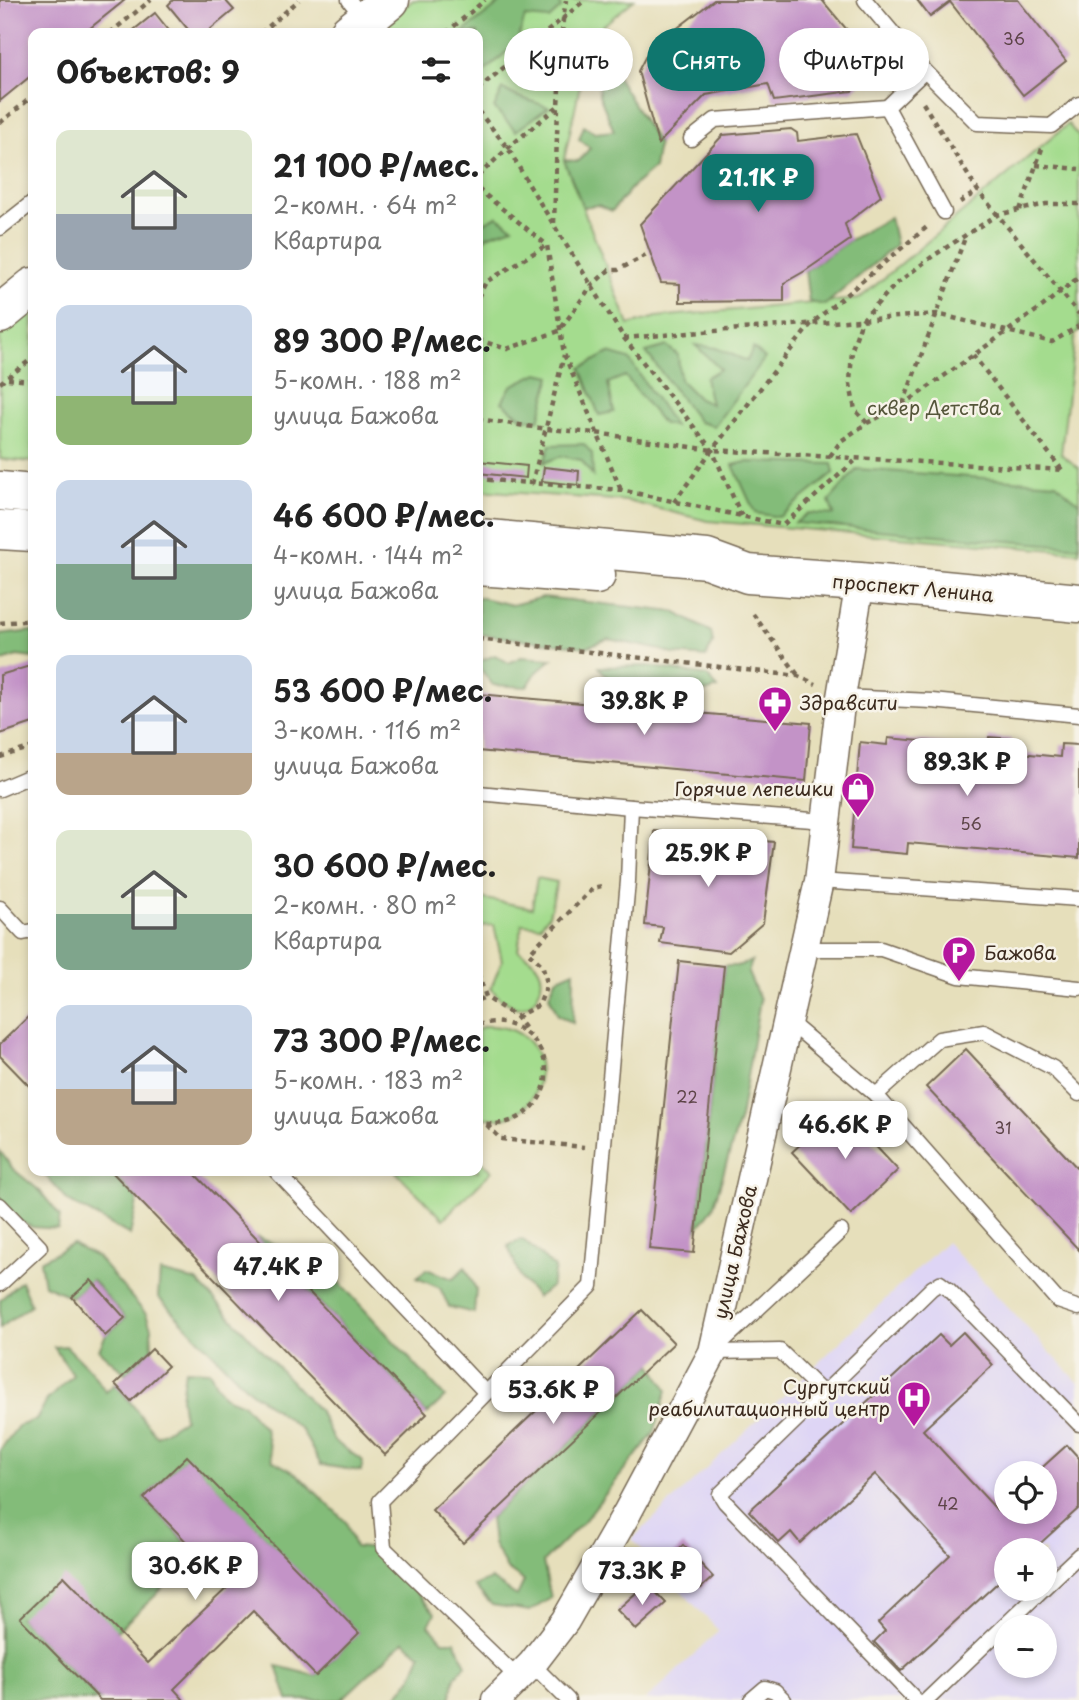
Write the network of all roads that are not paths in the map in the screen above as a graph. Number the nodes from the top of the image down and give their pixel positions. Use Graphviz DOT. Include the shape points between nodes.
graph roads {
  1 [pos="865,0"];
  2 [pos="889,28"];
  3 [pos="929,75"];
  4 [pos="904,91"];
  5 [pos="1079,104"];
  6 [pos="887,107"];
  7 [pos="691,139"];
  8 [pos="28,206"];
  9 [pos="944,212"];
  10 [pos="0,228"];
  11 [pos="28,291"];
  12 [pos="0,314"];
  13 [pos="0,491"];
  14 [pos="28,494"];
  15 [pos="0,530"];
  16 [pos="28,532"];
  17 [pos="483,538"];
  18 [pos="483,566"];
  19 [pos="748,574"];
  20 [pos="860,582"];
  21 [pos="1079,603"];
  22 [pos="841,697"];
  23 [pos="1079,715"];
  24 [pos="28,777"];
  25 [pos="0,789"];
  26 [pos="483,793"];
  27 [pos="631,807"];
  28 [pos="826,821"];
  29 [pos="819,881"];
  30 [pos="1079,899"];
  31 [pos="0,908"];
  32 [pos="28,933"];
  33 [pos="804,949"];
  34 [pos="1079,988"];
  35 [pos="787,1020"];
  36 [pos="1079,1094"];
  37 [pos="876,1095"];
  38 [pos="281,1176"];
  39 [pos="0,1205"];
  40 [pos="841,1231"];
  41 [pos="0,1284"];
  42 [pos="1079,1308"];
  43 [pos="713,1352"];
  44 [pos="486,1393"];
  45 [pos="824,1394"];
  46 [pos="1079,1424"];
  47 [pos="1079,1555"];
  48 [pos="1057,1576"];
  49 [pos="1030,1601"];
  50 [pos="525,1672"];
  51 [pos="496,1700"];
  52 [pos="568,1700"];
  53 [pos="751,1700"];
  54 [pos="784,1700"];
  55 [pos="916,1700"];
  56 [pos="927,1700"];
  1 -- 2 [label="lane"];
  3 -- 5 [label="lane" via="977,122 1051,126"];
  4 -- 6 [label="lane"];
  6 -- 7 [label="lane" via="715,120"];
  6 -- 9 [label="lane"];
  8 -- 10 [label="lane"];
  11 -- 12 [label="main road"];
  13 -- 14 [label="main road"];
  15 -- 16 [label="main road"];
  17 -- 19 [label="main road, проспект Ленина" via="707,559"];
  18 -- 19 [label="main road, проспект Ленина" via="704,583"];
  19 -- 20 [label="main road, проспект Ленина"];
  20 -- 21 [label="main road, проспект Ленина"];
  20 -- 22 [label="street, улица Бажова"];
  22 -- 23 [label="lane"];
  22 -- 28 [label="street, улица Бажова"];
  24 -- 25 [label="lane"];
  26 -- 27 [label="lane"];
  27 -- 28 [label="lane"];
  27 -- 44 [label="lane" via="591,1286"];
  28 -- 29 [label="street, улица Бажова"];
  29 -- 30 [label="lane"];
  29 -- 33 [label="street, улица Бажова"];
  31 -- 32 [label="lane"];
  33 -- 34 [label="lane" via="881,949 959,976"];
  33 -- 35 [label="street, улица Бажова"];
  35 -- 37 [label="lane"];
  35 -- 43 [label="street, улица Бажова"];
  36 -- 37 [label="lane" via="1053,1068 985,1032 939,1039"];
  37 -- 42 [label="lane" via="1058,1301"];
  38 -- 44 [label="lane"];
  39 -- 41 [label="lane" via="40,1247"];
  40 -- 43 [label="lane"];
  43 -- 45 [label="lane" via="780,1351"];
  43 -- 50 [label="street, улица Бажова" via="565,1621"];
  44 -- 50 [label="lane" via="380,1502 384,1548"];
  45 -- 46 [label="lane" via="940,1283"];
  45 -- 55 [label="lane" via="720,1494"];
  47 -- 48 [label="lane"];
  49 -- 56 [label="lane"];
  50 -- 51 [label="street, улица Бажова"];
  50 -- 52 [label="lane"];
  53 -- 54 [label="lane" via="765,1688 775,1690"];
}
